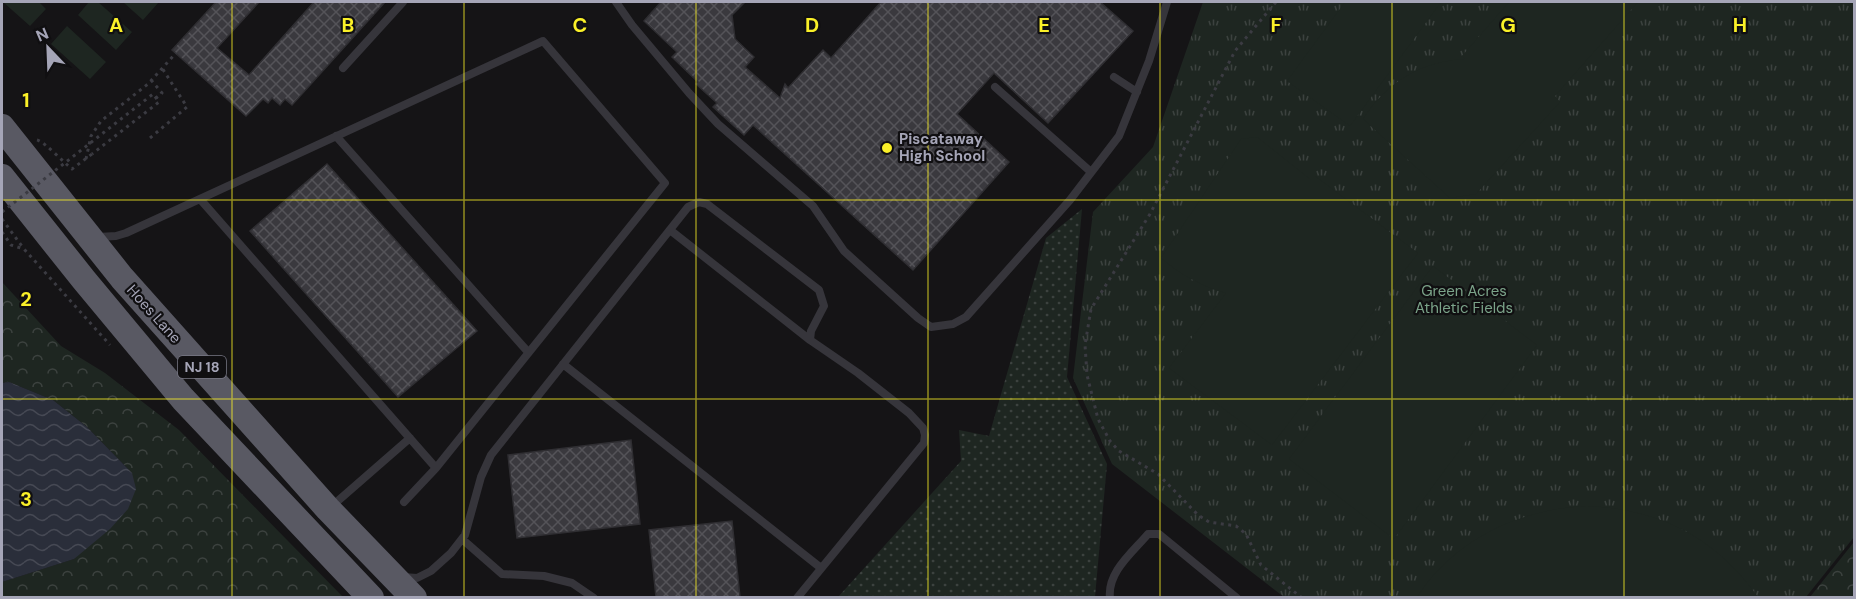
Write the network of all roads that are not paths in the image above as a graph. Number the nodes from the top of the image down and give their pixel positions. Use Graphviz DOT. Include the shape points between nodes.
graph roads {
  1 [pos="403,2"];
  2 [pos="616,2"];
  3 [pos="1167,2"];
  4 [pos="343,68"];
  5 [pos="1114,77"];
  6 [pos="995,87"];
  7 [pos="1137,92"];
  8 [pos="2,127"];
  9 [pos="336,136"];
  10 [pos="1091,172"];
  11 [pos="2,177"];
  12 [pos="200,199"];
  13 [pos="670,230"];
  14 [pos="86,234"];
  15 [pos="810,340"];
  16 [pos="528,352"];
  17 [pos="563,364"];
  18 [pos="410,438"];
  19 [pos="436,468"];
  20 [pos="404,502"];
  21 [pos="328,508"];
  22 [pos="462,539"];
  23 [pos="821,568"];
  24 [pos="394,577"];
  25 [pos="371,597"];
  26 [pos="414,597"];
  27 [pos="594,597"];
  28 [pos="797,597"];
  29 [pos="1110,597"];
  30 [pos="1238,597"];
  1 -- 4 [label="lane"];
  2 -- 10 [label="lane" via="718,124 813,206 844,252 931,327 966,317"];
  3 -- 7 [label="lane"];
  5 -- 7 [label="lane"];
  6 -- 10 [label="lane"];
  7 -- 10 [label="lane" via="1119,136"];
  8 -- 14 [label="highway, Hoes Lane / NJ 18"];
  9 -- 12 [label="lane"];
  9 -- 16 [label="lane"];
  9 -- 16 [label="lane" via="543,41 665,183"];
  11 -- 25 [label="highway, Hoes Lane / NJ 18" via="183,399"];
  12 -- 14 [label="lane" via="116,236"];
  12 -- 18 [label="lane"];
  13 -- 15 [label="lane"];
  13 -- 15 [label="lane" via="688,207 699,202 706,204 807,280 819,290 824,306"];
  13 -- 17 [label="lane"];
  14 -- 21 [label="highway, Hoes Lane / NJ 18"];
  15 -- 23 [label="lane" via="909,413 925,435 924,443"];
  16 -- 19 [label="lane"];
  17 -- 22 [label="lane" via="491,455"];
  17 -- 23 [label="lane"];
  18 -- 19 [label="lane"];
  18 -- 21 [label="lane"];
  19 -- 20 [label="lane"];
  21 -- 24 [label="highway, Hoes Lane / NJ 18"];
  22 -- 24 [label="lane" via="431,571 417,578"];
  22 -- 27 [label="lane" via="502,574 544,576 572,583"];
  23 -- 28 [label="lane"];
  24 -- 26 [label="highway, Hoes Lane / NJ 18"];
  29 -- 30 [label="lane" via="1112,576 1148,534 1159,534"];
}
